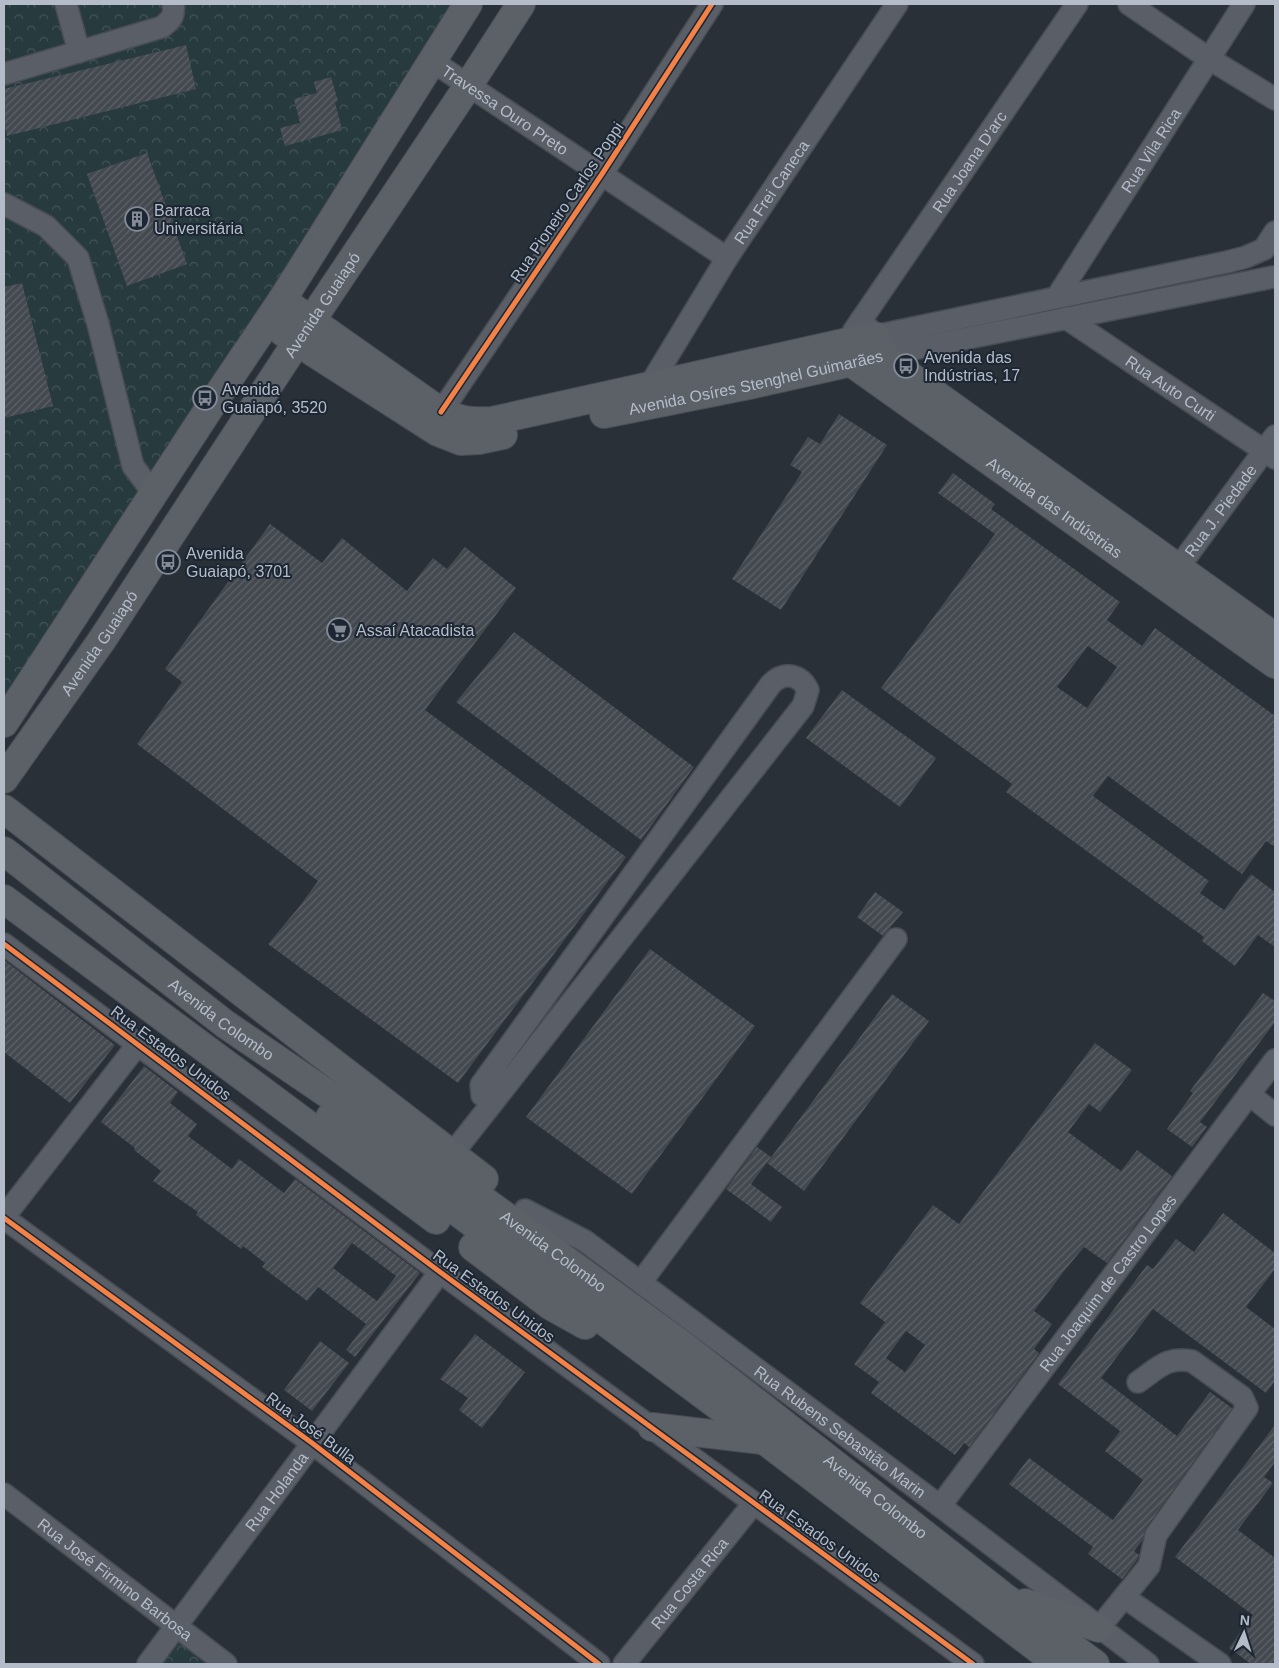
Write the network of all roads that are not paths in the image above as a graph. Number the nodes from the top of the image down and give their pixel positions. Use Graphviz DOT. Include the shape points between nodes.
graph roads {
  1 [pos="66,4"];
  2 [pos="173,4"];
  3 [pos="468,4"];
  4 [pos="521,4"];
  5 [pos="712,4"];
  6 [pos="897,4"];
  7 [pos="1077,4"];
  8 [pos="1129,4"];
  9 [pos="1244,4"];
  10 [pos="79,52"];
  11 [pos="1208,58"];
  12 [pos="432,61"];
  13 [pos="4,74"];
  14 [pos="468,86"];
  15 [pos="1275,99"];
  16 [pos="602,174"];
  17 [pos="4,204"];
  18 [pos="1270,240"];
  19 [pos="727,258"];
  20 [pos="1274,278"];
  21 [pos="1057,297"];
  22 [pos="275,310"];
  23 [pos="1066,318"];
  24 [pos="304,331"];
  25 [pos="864,343"];
  26 [pos="650,385"];
  27 [pos="441,412"];
  28 [pos="1272,448"];
  29 [pos="154,494"];
  30 [pos="183,516"];
  31 [pos="1172,576"];
  32 [pos="1275,637"];
  33 [pos="1275,664"];
  34 [pos="4,723"];
  35 [pos="4,779"];
  36 [pos="4,809"];
  37 [pos="678,813"];
  38 [pos="705,832"];
  39 [pos="4,851"];
  40 [pos="4,873"];
  41 [pos="631,879"];
  42 [pos="655,895"];
  43 [pos="4,899"];
  44 [pos="896,939"];
  45 [pos="4,944"];
  46 [pos="563,972"];
  47 [pos="584,987"];
  48 [pos="138,1044"];
  49 [pos="1275,1060"];
  50 [pos="1249,1094"];
  51 [pos="494,1101"];
  52 [pos="1275,1115"];
  53 [pos="452,1154"];
  54 [pos="524,1210"];
  55 [pos="4,1217"];
  56 [pos="440,1272"];
  57 [pos="641,1282"];
  58 [pos="684,1346"];
  59 [pos="665,1368"];
  60 [pos="1138,1382"];
  61 [pos="652,1427"];
  62 [pos="764,1440"];
  63 [pos="312,1443"];
  64 [pos="4,1494"];
  65 [pos="754,1503"];
  66 [pos="940,1506"];
  67 [pos="1003,1596"];
  68 [pos="1124,1596"];
  69 [pos="177,1626"];
  70 [pos="1099,1628"];
  71 [pos="148,1664"];
  72 [pos="226,1664"];
  73 [pos="600,1664"];
  74 [pos="624,1664"];
  75 [pos="973,1664"];
  76 [pos="1058,1664"];
  77 [pos="1095,1664"];
  78 [pos="1148,1664"];
  79 [pos="1220,1664"];
  1 -- 10 [label="street"];
  2 -- 10 [label="street" via="171,21 162,27"];
  3 -- 12 [label="main road"];
  4 -- 14 [label="main road, Avenida Guaiapó"];
  5 -- 16 [label="street, Rua Pioneiro Carlos Poppi"];
  6 -- 19 [label="street, Rua Frei Caneca"];
  7 -- 25 [label="street, Rua Joana D'arc"];
  8 -- 11 [label="street"];
  9 -- 11 [label="street, Rua Vila Rica"];
  10 -- 13 [label="street"];
  11 -- 15 [label="street"];
  11 -- 21 [label="street, Rua Vila Rica"];
  12 -- 14 [label="street, Travessa Ouro Preto"];
  12 -- 22 [label="main road"];
  14 -- 16 [label="street, Travessa Ouro Preto"];
  14 -- 24 [label="main road, Avenida Guaiapó"];
  16 -- 19 [label="street, Travessa Ouro Preto"];
  16 -- 27 [label="street, Rua Pioneiro Carlos Poppi"];
  17 -- 29 [label="street" via="46,226 78,258 133,466"];
  18 -- 20 [label="street"];
  18 -- 21 [label="street, Avenida Osíres Stenghel Guimarães" via="1246,257"];
  19 -- 26 [label="street, Rua Frei Caneca"];
  20 -- 23 [label="street, Avenida Osíres Stenghel Guimarães"];
  21 -- 25 [label="street, Avenida Osíres Stenghel Guimarães"];
  22 -- 24 [label="main road, Avenida Osíres Stenghel Guimarães"];
  22 -- 29 [label="main road"];
  23 -- 25 [label="street, Avenida Osíres Stenghel Guimarães"];
  23 -- 28 [label="street, Rua Auto Curti"];
  24 -- 25 [label="main road, Avenida Osíres Stenghel Guimarães" via="438,432 460,441 489,438"];
  24 -- 27 [label="main road, Avenida Osíres Stenghel Guimarães"];
  24 -- 30 [label="main road, Avenida Guaiapó"];
  25 -- 26 [label="main road, Avenida Osíres Stenghel Guimarães"];
  25 -- 31 [label="main road, Avenida das Indústrias"];
  26 -- 27 [label="main road, Avenida Osíres Stenghel Guimarães" via="492,421 473,422"];
  28 -- 31 [label="street, Rua J. Piedade"];
  29 -- 30 [label="main road"];
  29 -- 34 [label="main road"];
  30 -- 35 [label="main road, Avenida Guaiapó" via="102,640"];
  31 -- 32 [label="main road, Avenida das Indústrias"];
  31 -- 33 [label="main road, Avenida das Indústrias"];
  36 -- 53 [label="main road"];
  37 -- 38 [label="street"];
  37 -- 38 [label="street" via="777,677 793,676 804,683 808,690 803,706"];
  37 -- 41 [label="street"];
  38 -- 42 [label="street"];
  39 -- 58 [label="main road, Avenida Colombo" via="226,1024 475,1194"];
  40 -- 59 [label="main road, Avenida Colombo"];
  41 -- 42 [label="street"];
  41 -- 46 [label="street"];
  42 -- 47 [label="street"];
  43 -- 59 [label="main road" via="551,1306"];
  44 -- 57 [label="street"];
  45 -- 48 [label="street, Rua Estados Unidos"];
  46 -- 47 [label="street"];
  46 -- 51 [label="street" via="481,1086 482,1095"];
  47 -- 51 [label="street"];
  48 -- 55 [label="street"];
  48 -- 56 [label="street, Rua Estados Unidos"];
  49 -- 50 [label="street, Rua Joaquim de Castro Lopes"];
  50 -- 52 [label="street"];
  50 -- 66 [label="street, Rua Joaquim de Castro Lopes"];
  51 -- 53 [label="street"];
  53 -- 54 [label="main road"];
  54 -- 57 [label="street, Rua Rubens Sebastião Marin" via="586,1241"];
  54 -- 58 [label="main road"];
  55 -- 63 [label="street, Rua José Bulla"];
  56 -- 61 [label="street, Rua Estados Unidos"];
  56 -- 63 [label="street, Rua Holanda"];
  57 -- 66 [label="street, Rua Rubens Sebastião Marin"];
  58 -- 67 [label="main road, Avenida Colombo"];
  59 -- 62 [label="main road, Avenida Colombo"];
  60 -- 68 [label="street" via="1169,1360 1192,1361 1242,1397 1247,1408 1156,1535 1149,1566"];
  61 -- 62 [label="main road"];
  61 -- 65 [label="street, Rua Estados Unidos"];
  62 -- 76 [label="main road, Avenida Colombo"];
  63 -- 69 [label="street, Rua Holanda"];
  63 -- 73 [label="street, Rua José Bulla"];
  64 -- 69 [label="street, Rua José Firmino Barbosa"];
  65 -- 74 [label="street, Rua Costa Rica"];
  65 -- 75 [label="street, Rua Estados Unidos"];
  66 -- 70 [label="street, Rua Rubens Sebastião Marin"];
  67 -- 70 [label="main road"];
  67 -- 77 [label="main road, Avenida Colombo"];
  68 -- 70 [label="street"];
  68 -- 79 [label="street"];
  69 -- 71 [label="street, Rua Holanda"];
  69 -- 72 [label="street, Rua José Firmino Barbosa"];
  70 -- 78 [label="street, Rua Rubens Sebastião Marin"];
}
